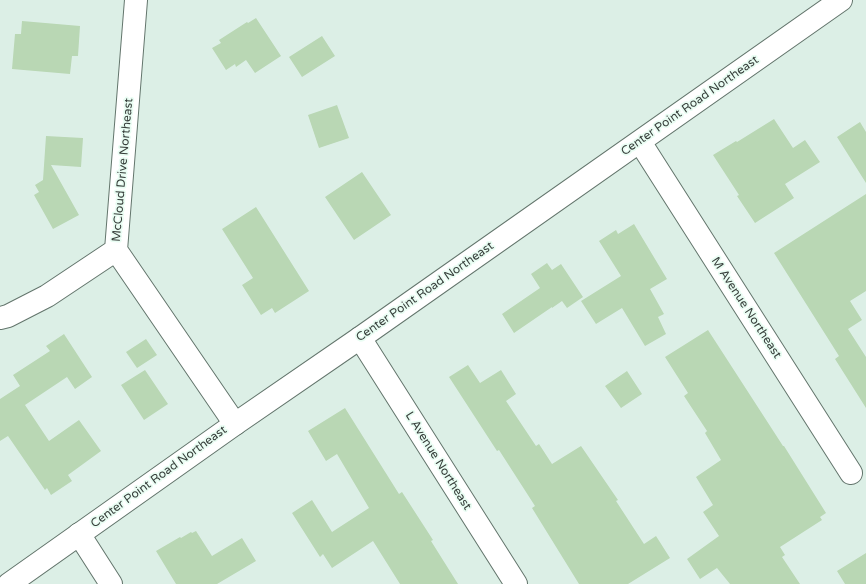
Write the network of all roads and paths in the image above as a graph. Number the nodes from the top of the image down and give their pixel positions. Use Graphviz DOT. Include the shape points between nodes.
graph roads {
  1 [pos="136,0"];
  2 [pos="841,0"];
  3 [pos="640,142"];
  4 [pos="116,250"];
  5 [pos="0,318"];
  6 [pos="360,338"];
  7 [pos="235,424"];
  8 [pos="851,473"];
  9 [pos="79,534"];
  10 [pos="9,584"];
  11 [pos="111,584"];
  12 [pos="516,584"];
  1 -- 4 [label="street, McCloud Drive Northeast"];
  2 -- 3 [label="street, Center Point Road Northeast"];
  3 -- 6 [label="street, Center Point Road Northeast"];
  3 -- 8 [label="street, M Avenue Northeast"];
  4 -- 5 [label="street" via="47,296"];
  4 -- 7 [label="street, McCloud Drive Northeast"];
  6 -- 7 [label="street, Center Point Road Northeast"];
  6 -- 12 [label="street, L Avenue Northeast"];
  7 -- 9 [label="street, Center Point Road Northeast"];
  9 -- 10 [label="street, Center Point Road Northeast"];
  9 -- 11 [label="street"];
}
